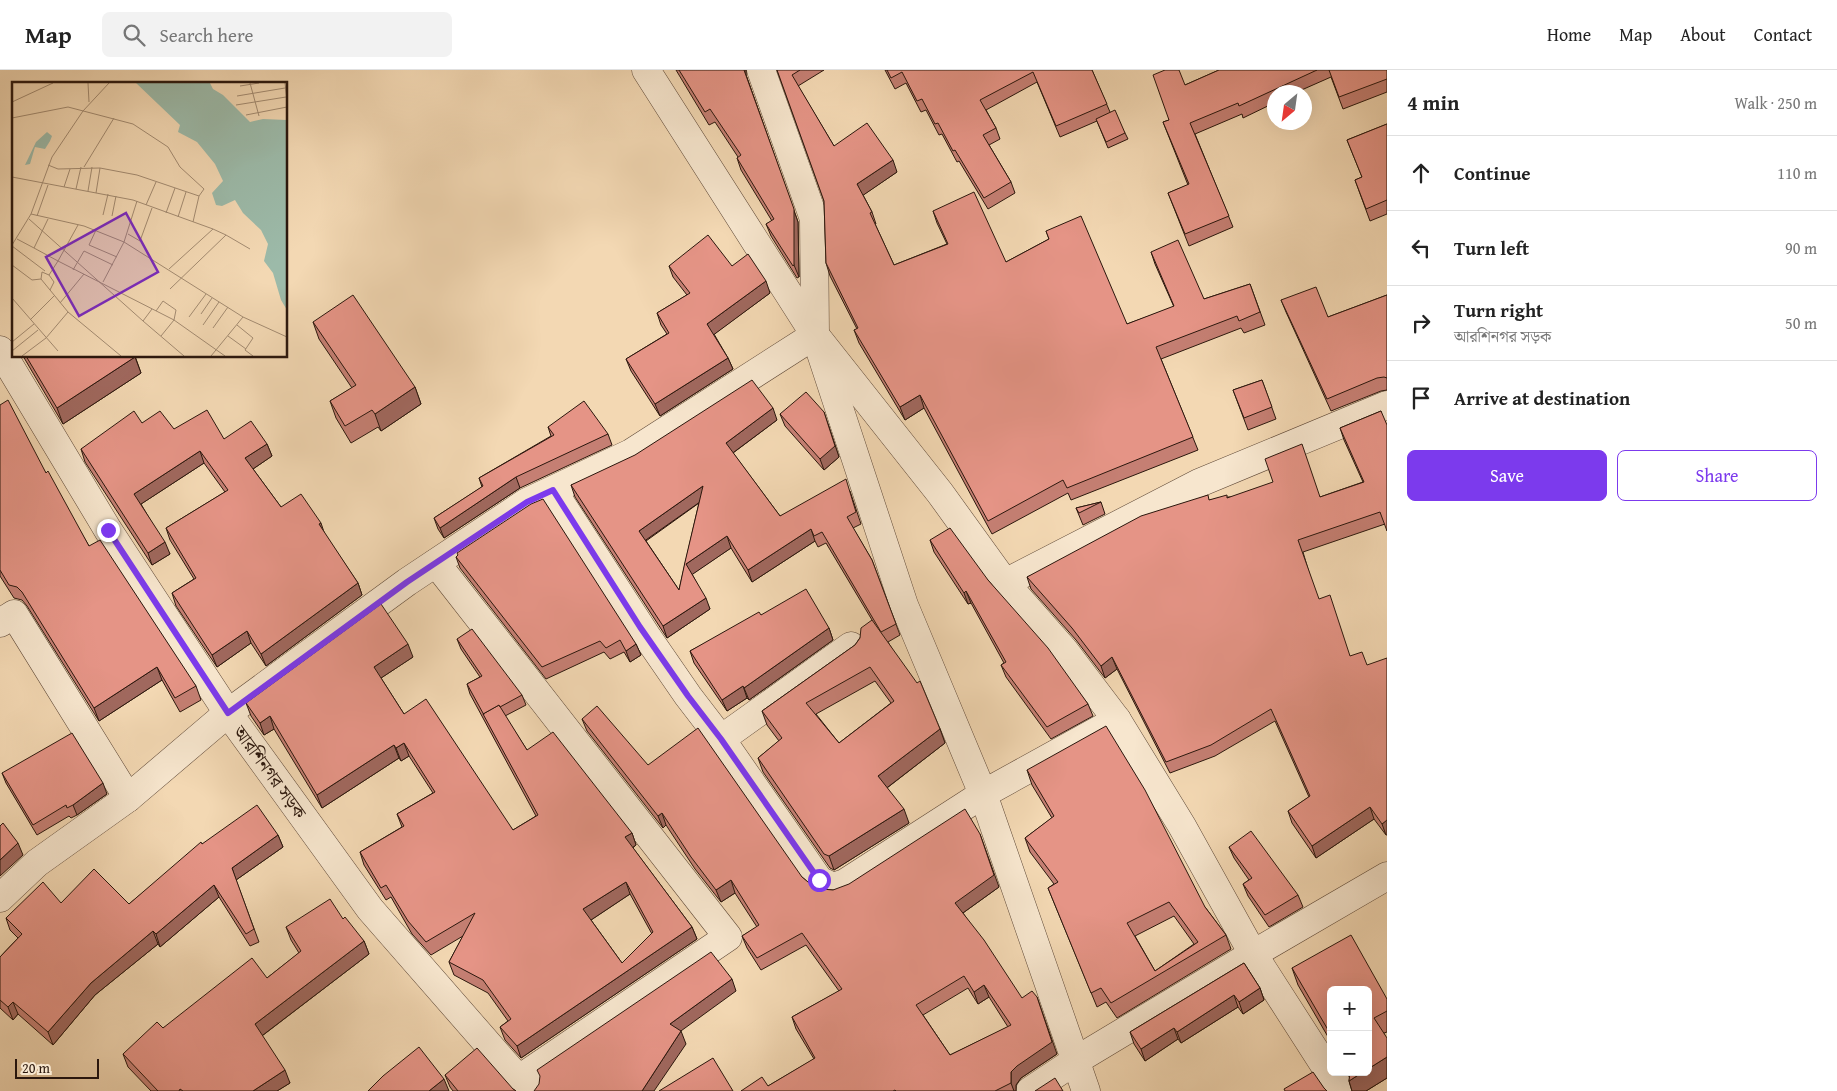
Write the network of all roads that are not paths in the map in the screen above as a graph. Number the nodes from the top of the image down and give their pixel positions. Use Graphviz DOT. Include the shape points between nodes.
graph roads {
  1 [pos="646,70"];
  2 [pos="761,70"];
  3 [pos="815,335"];
  4 [pos="0,350"];
  5 [pos="1387,405"];
  6 [pos="553,490"];
  7 [pos="436,563"];
  8 [pos="1005,583"];
  9 [pos="0,623"];
  10 [pos="851,646"];
  11 [pos="228,713"];
  12 [pos="1117,720"];
  13 [pos="721,739"];
  14 [pos="982,794"];
  15 [pos="128,798"];
  16 [pos="1387,876"];
  17 [pos="0,898"];
  18 [pos="1253,954"];
  19 [pos="1075,1061"];
  20 [pos="524,1085"];
  21 [pos="1030,1091"];
  22 [pos="1086,1091"];
  23 [pos="1341,1091"];
  1 -- 3 [label="street"];
  2 -- 3 [label="street" via="814,219"];
  3 -- 6 [label="street" via="631,453"];
  3 -- 8 [label="street" via="940,493"];
  3 -- 14 [label="street" via="904,605"];
  4 -- 11 [label="street, আরশিনগর সড়ক" via="108,530"];
  5 -- 8 [label="street" via="1198,483"];
  6 -- 7 [label="street" via="527,502"];
  6 -- 13 [label="street" via="644,633"];
  7 -- 11 [label="street"];
  7 -- 20 [label="street" via="728,937"];
  8 -- 12 [label="street" via="1064,650"];
  9 -- 15 [label="street" via="14,614"];
  10 -- 13 [label="street"];
  11 -- 15 [label="street"];
  11 -- 20 [label="street, আরশিনগর সড়ক" via="370,908"];
  12 -- 14 [label="street"];
  12 -- 18 [label="street" via="1182,826"];
  13 -- 14 [label="street" via="819,880 833,887 845,883"];
  14 -- 19 [label="street"];
  15 -- 17 [label="street" via="38,863"];
  16 -- 18 [label="street"];
  18 -- 19 [label="street"];
  18 -- 23 [label="street"];
  19 -- 21 [label="street"];
  19 -- 22 [label="street"];
}
